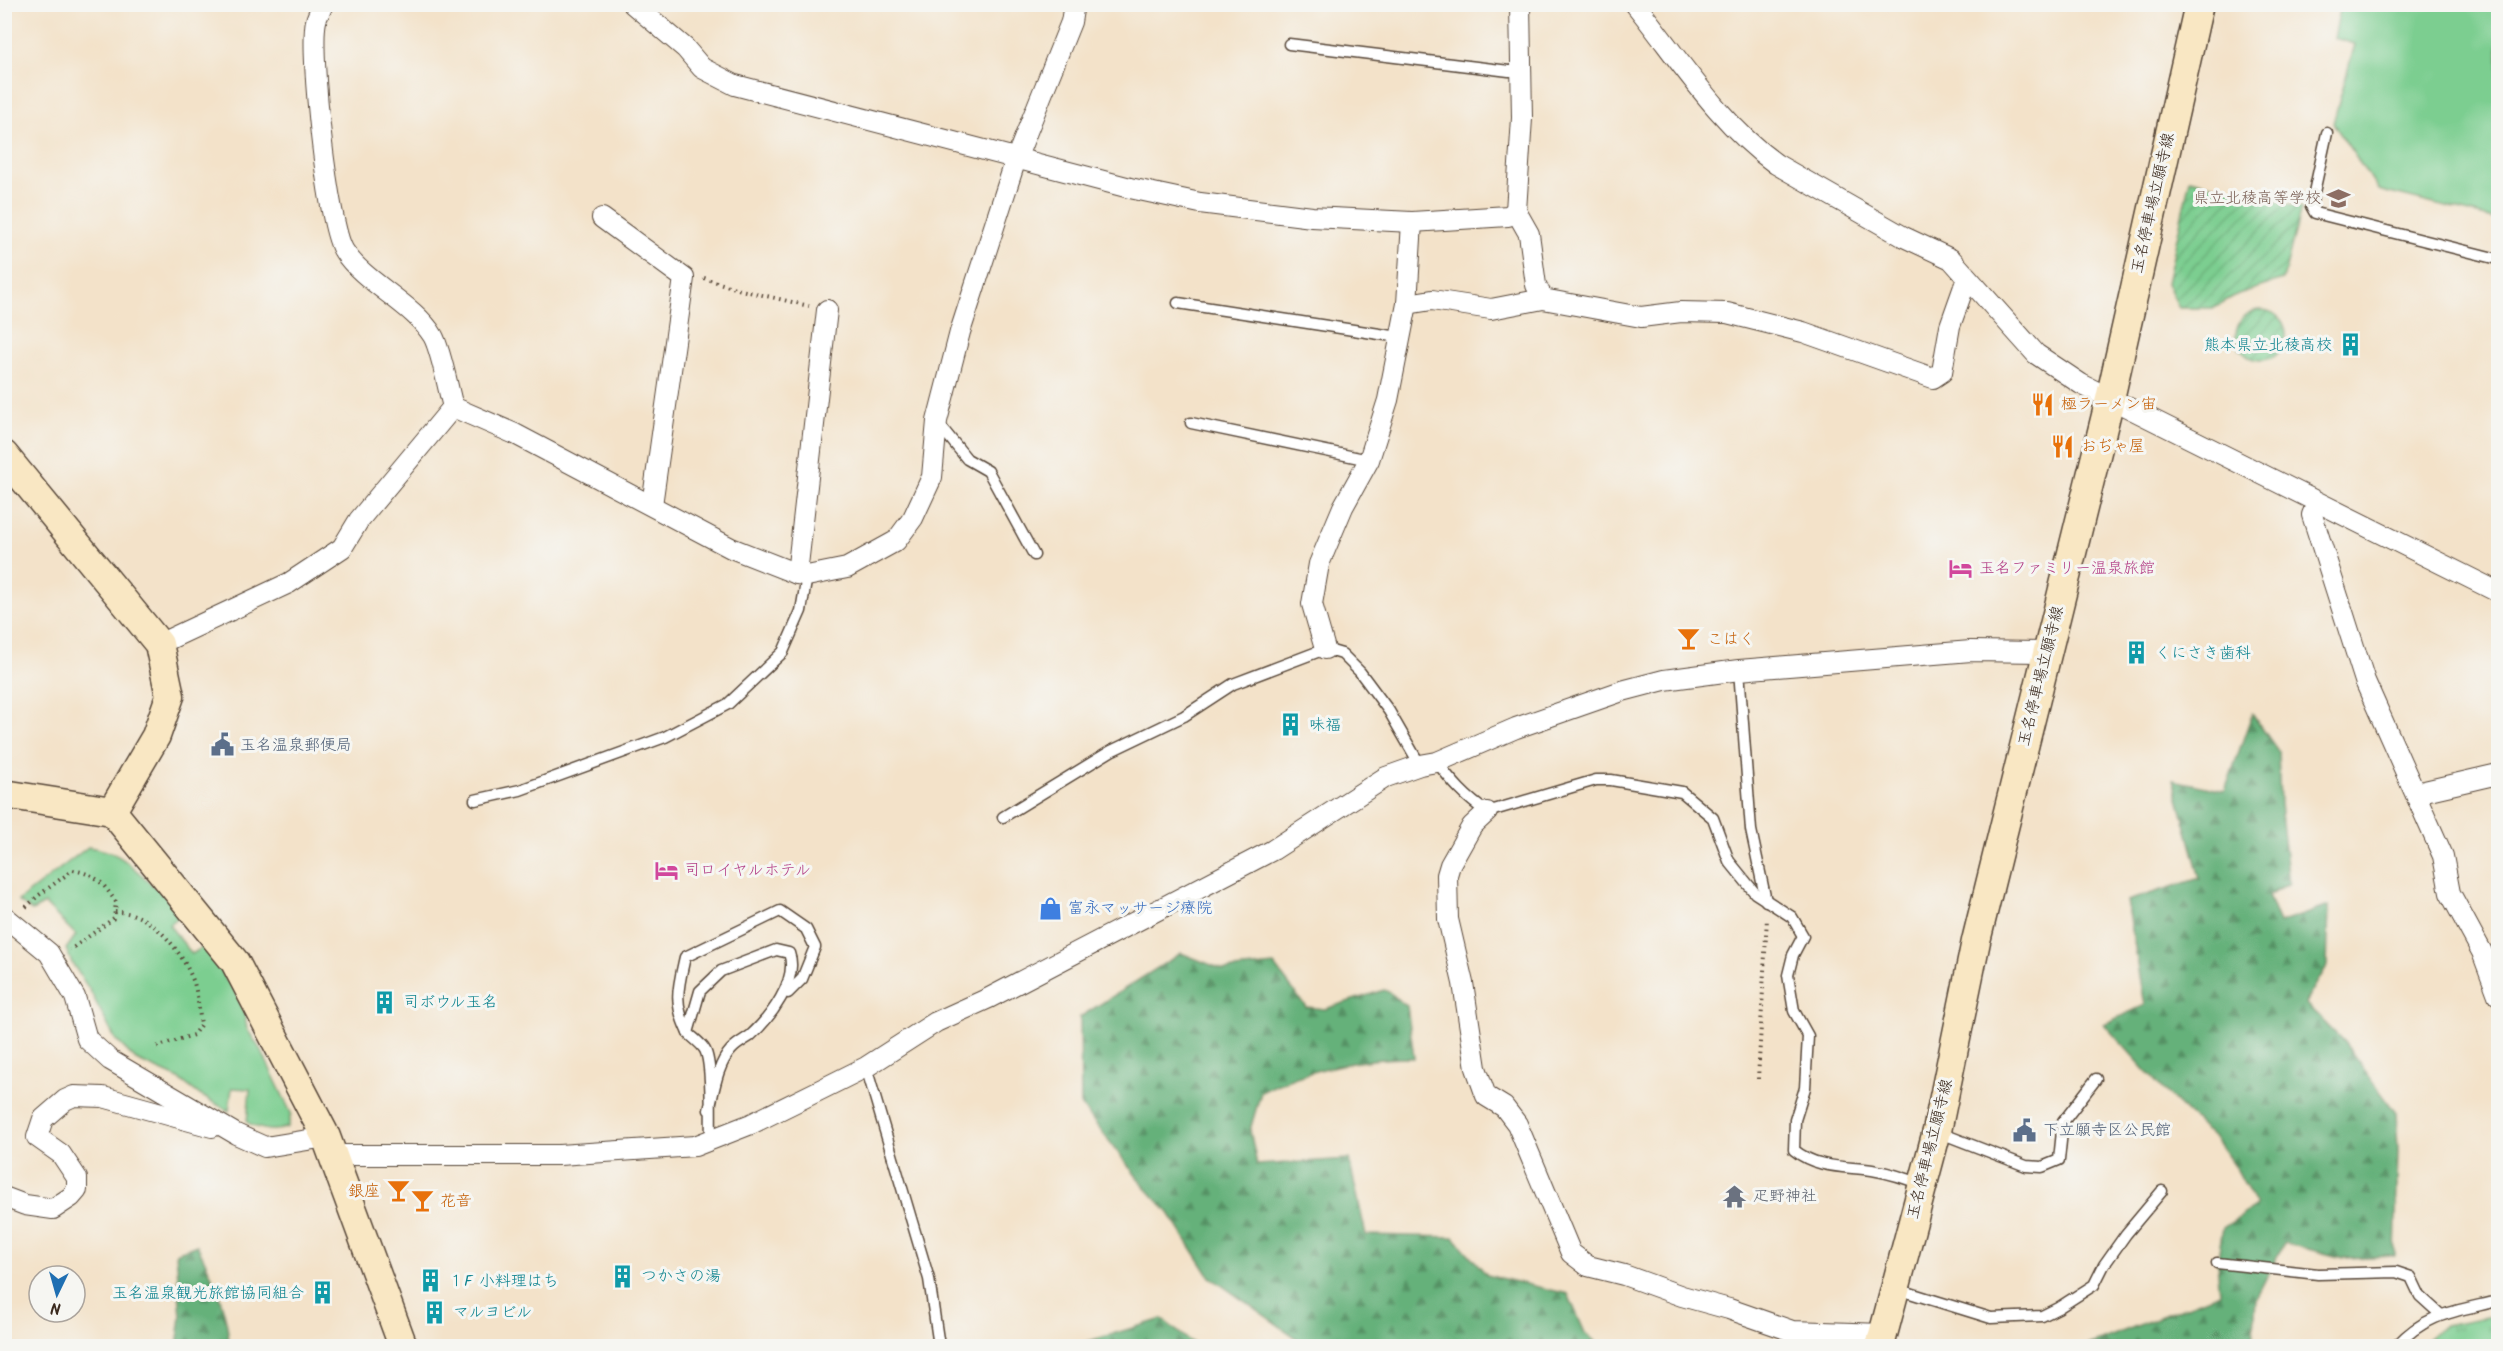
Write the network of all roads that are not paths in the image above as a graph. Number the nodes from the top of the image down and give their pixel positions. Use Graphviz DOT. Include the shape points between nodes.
graph roads {
  1 [pos="323,4"];
  2 [pos="633,4"];
  3 [pos="1074,4"];
  4 [pos="1520,4"];
  5 [pos="1635,4"];
  6 [pos="2199,4"];
  7 [pos="1288,44"];
  8 [pos="1521,71"];
  9 [pos="2327,133"];
  10 [pos="1016,159"];
  11 [pos="1516,211"];
  12 [pos="602,218"];
  13 [pos="1412,222"];
  14 [pos="2499,259"];
  15 [pos="1967,278"];
  16 [pos="1543,299"];
  17 [pos="1178,303"];
  18 [pos="1407,304"];
  19 [pos="827,310"];
  20 [pos="1399,338"];
  21 [pos="2110,399"];
  22 [pos="453,406"];
  23 [pos="937,421"];
  24 [pos="1191,423"];
  25 [pos="4,455"];
  26 [pos="1369,460"];
  27 [pos="2317,503"];
  28 [pos="652,505"];
  29 [pos="1034,555"];
  30 [pos="802,575"];
  31 [pos="2499,592"];
  32 [pos="159,644"];
  33 [pos="1325,649"];
  34 [pos="2046,652"];
  35 [pos="1738,670"];
  36 [pos="1428,763"];
  37 [pos="2499,774"];
  38 [pos="2416,793"];
  39 [pos="4,794"];
  40 [pos="475,800"];
  41 [pos="112,811"];
  42 [pos="1487,812"];
  43 [pos="1004,817"];
  44 [pos="1767,902"];
  45 [pos="4,916"];
  46 [pos="2499,995"];
  47 [pos="777,1003"];
  48 [pos="688,1033"];
  49 [pos="866,1067"];
  50 [pos="2096,1079"];
  51 [pos="709,1110"];
  52 [pos="1937,1131"];
  53 [pos="236,1134"];
  54 [pos="711,1141"];
  55 [pos="328,1146"];
  56 [pos="1923,1185"];
  57 [pos="2162,1191"];
  58 [pos="4,1197"];
  59 [pos="2217,1263"];
  60 [pos="1894,1288"];
  61 [pos="2499,1301"];
  62 [pos="2441,1315"];
  63 [pos="1881,1340"];
  64 [pos="403,1347"];
  65 [pos="939,1347"];
  66 [pos="2396,1347"];
  1 -- 22 [label="street" via="316,21 318,114 335,229 344,251 433,336"];
  2 -- 10 [label="street" via="685,48 702,68 735,85"];
  3 -- 10 [label="street" via="1071,22"];
  4 -- 8 [label="street"];
  5 -- 15 [label="street" via="1756,150 1895,232 1951,259"];
  6 -- 21 [label="main road, 玉名停車場立願寺線"];
  7 -- 8 [label="lane"];
  8 -- 11 [label="street"];
  9 -- 14 [label="lane" via="2311,206 2315,213"];
  10 -- 13 [label="street" via="1200,203 1312,217"];
  10 -- 23 [label="street" via="960,332"];
  11 -- 13 [label="street" via="1508,216"];
  11 -- 16 [label="street" via="1529,234 1536,285"];
  12 -- 28 [label="street" via="684,278"];
  13 -- 18 [label="street"];
  15 -- 16 [label="street" via="1950,326 1942,372 1933,378 1803,332 1733,315 1682,312 1641,317"];
  15 -- 21 [label="street" via="2036,354"];
  16 -- 18 [label="street" via="1491,309 1432,300"];
  17 -- 20 [label="lane"];
  18 -- 20 [label="street"];
  19 -- 30 [label="street"];
  20 -- 26 [label="street" via="1388,400"];
  21 -- 27 [label="street"];
  21 -- 34 [label="main road, 玉名停車場立願寺線"];
  22 -- 28 [label="street"];
  22 -- 32 [label="street" via="359,520 342,548 289,583"];
  23 -- 29 [label="lane" via="967,459 988,471"];
  23 -- 30 [label="street" via="932,477 914,518 896,542 847,568"];
  24 -- 26 [label="lane"];
  25 -- 32 [label="main road"];
  26 -- 33 [label="street" via="1343,507 1319,564 1312,604"];
  27 -- 31 [label="street"];
  27 -- 38 [label="street" via="2313,515 2365,681"];
  28 -- 30 [label="street" via="731,548"];
  30 -- 40 [label="lane" via="801,610 783,652 728,704 665,737 520,789"];
  32 -- 41 [label="main road" via="170,696 156,736"];
  33 -- 36 [label="lane" via="1342,654 1360,672"];
  33 -- 43 [label="lane" via="1233,684 1184,716 1111,751"];
  34 -- 35 [label="street" via="1971,651"];
  34 -- 52 [label="main road, 玉名停車場立願寺線" via="1976,941"];
  35 -- 36 [label="street" via="1664,680 1622,691"];
  35 -- 44 [label="lane" via="1751,830"];
  36 -- 42 [label="lane"];
  36 -- 49 [label="street" via="1386,777 1263,856 936,1022"];
  37 -- 38 [label="street"];
  38 -- 46 [label="street" via="2443,856 2450,893 2482,952"];
  39 -- 41 [label="main road"];
  41 -- 55 [label="main road" via="235,962"];
  42 -- 44 [label="lane" via="1596,780 1682,792 1713,818 1729,861"];
  42 -- 63 [label="street" via="1472,826 1447,875 1448,919 1476,1068 1485,1096 1504,1107 1516,1124 1570,1253 1588,1266 1792,1331"];
  44 -- 56 [label="lane" via="1792,917 1803,936 1788,975 1794,1011 1808,1036 1805,1088 1795,1120 1794,1150 1822,1164 1873,1170"];
  45 -- 53 [label="street" via="49,952 75,997 87,1040 110,1060"];
  47 -- 48 [label="lane" via="790,980 793,963 789,953 776,950 721,971 700,991"];
  47 -- 48 [label="lane" via="802,979 815,947 806,929 780,911 685,957 676,994 678,1013"];
  47 -- 51 [label="lane" via="752,1034 730,1050 717,1078"];
  48 -- 51 [label="lane" via="705,1049 710,1074"];
  49 -- 54 [label="street"];
  49 -- 65 [label="lane" via="929,1279"];
  50 -- 52 [label="lane" via="2063,1122 2059,1160 2042,1167 2026,1166"];
  51 -- 54 [label="lane"];
  52 -- 56 [label="main road, 玉名停車場立願寺線"];
  53 -- 55 [label="street" via="265,1147"];
  53 -- 58 [label="street" via="103,1097 74,1096 43,1119 37,1137 61,1154 77,1178 77,1190 53,1209"];
  54 -- 55 [label="street" via="695,1146 559,1155"];
  55 -- 64 [label="main road"];
  56 -- 60 [label="main road, 玉名停車場立願寺線"];
  57 -- 60 [label="lane" via="2121,1242 2094,1285 2042,1316 1991,1318"];
  59 -- 62 [label="lane" via="2318,1274 2396,1272 2411,1277 2420,1296"];
  60 -- 63 [label="main road, 玉名停車場立願寺線"];
  61 -- 62 [label="lane"];
  62 -- 66 [label="lane" via="2429,1319"];
}
